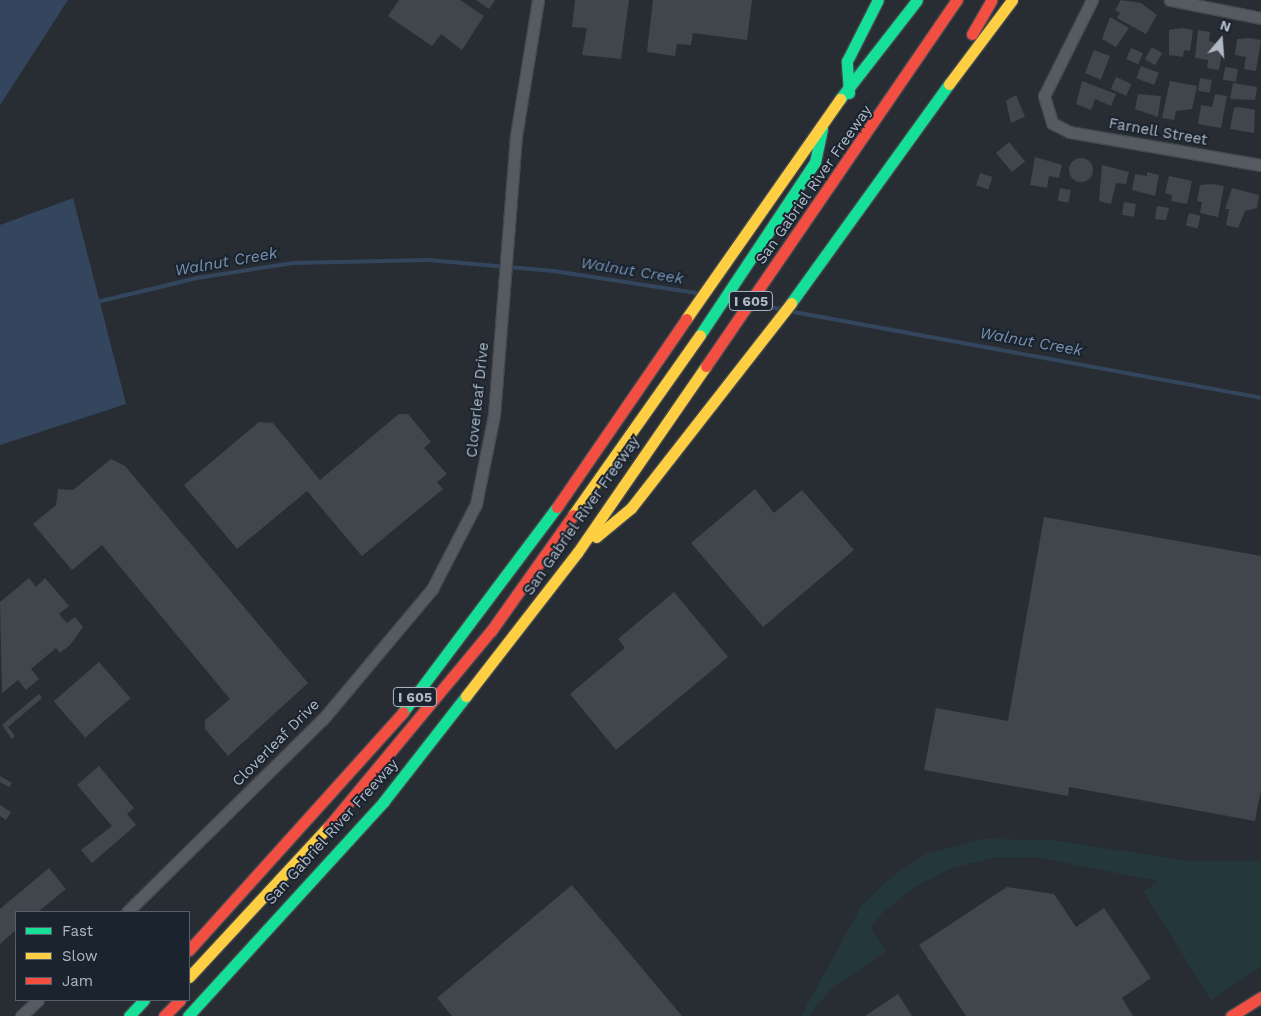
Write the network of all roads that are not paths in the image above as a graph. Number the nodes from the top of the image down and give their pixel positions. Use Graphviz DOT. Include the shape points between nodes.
graph roads {
  1 [pos="538,0"];
  2 [pos="878,0"];
  3 [pos="917,0"];
  4 [pos="957,0"];
  5 [pos="992,0"];
  6 [pos="1012,0"];
  7 [pos="1092,0"];
  8 [pos="1170,0"];
  9 [pos="1261,18"];
  10 [pos="849,93"];
  11 [pos="928,112"];
  12 [pos="823,127"];
  13 [pos="1261,165"];
  14 [pos="656,435"];
  15 [pos="577,554"];
  16 [pos="127,911"];
  17 [pos="190,949"];
  18 [pos="190,976"];
  19 [pos="190,989"];
  20 [pos="1261,996"];
  21 [pos="37,1001"];
  22 [pos="143,1001"];
  23 [pos="166,1001"];
  24 [pos="179,1001"];
  25 [pos="21,1016"];
  26 [pos="129,1016"];
  27 [pos="152,1016"];
  28 [pos="164,1016"];
  29 [pos="188,1016"];
  30 [pos="1231,1016"];
  1 -- 16 [label="street, Cloverleaf Drive" via="516,136 494,415 476,504 432,588 323,719"];
  2 -- 10 [label="main road" via="847,61"];
  3 -- 10 [label="main road, San Gabriel River Freeway / I 605"];
  4 -- 14 [label="main road, San Gabriel River Freeway / I 605" via="844,169"];
  5 -- 11 [label="main road"];
  6 -- 11 [label="main road"];
  7 -- 13 [label="street, Farnell Street" via="1044,96 1052,123 1070,132"];
  8 -- 9 [label="street"];
  10 -- 12 [label="main road, San Gabriel River Freeway / I 605"];
  11 -- 15 [label="main road" via="877,178 768,337 631,508"];
  12 -- 17 [label="main road, San Gabriel River Freeway / I 605" via="796,157 528,550 440,667 352,773"];
  12 -- 18 [label="main road" via="815,162 729,294 634,426 567,528 416,726 321,836"];
  14 -- 15 [label="main road, San Gabriel River Freeway / I 605"];
  14 -- 19 [label="main road" via="636,442 507,624 376,786"];
  15 -- 29 [label="main road, San Gabriel River Freeway / I 605" via="384,801"];
  20 -- 30 [label="main road"];
  21 -- 25 [label="street"];
  22 -- 26 [label="main road"];
  23 -- 27 [label="main road"];
  24 -- 28 [label="main road"];
}
